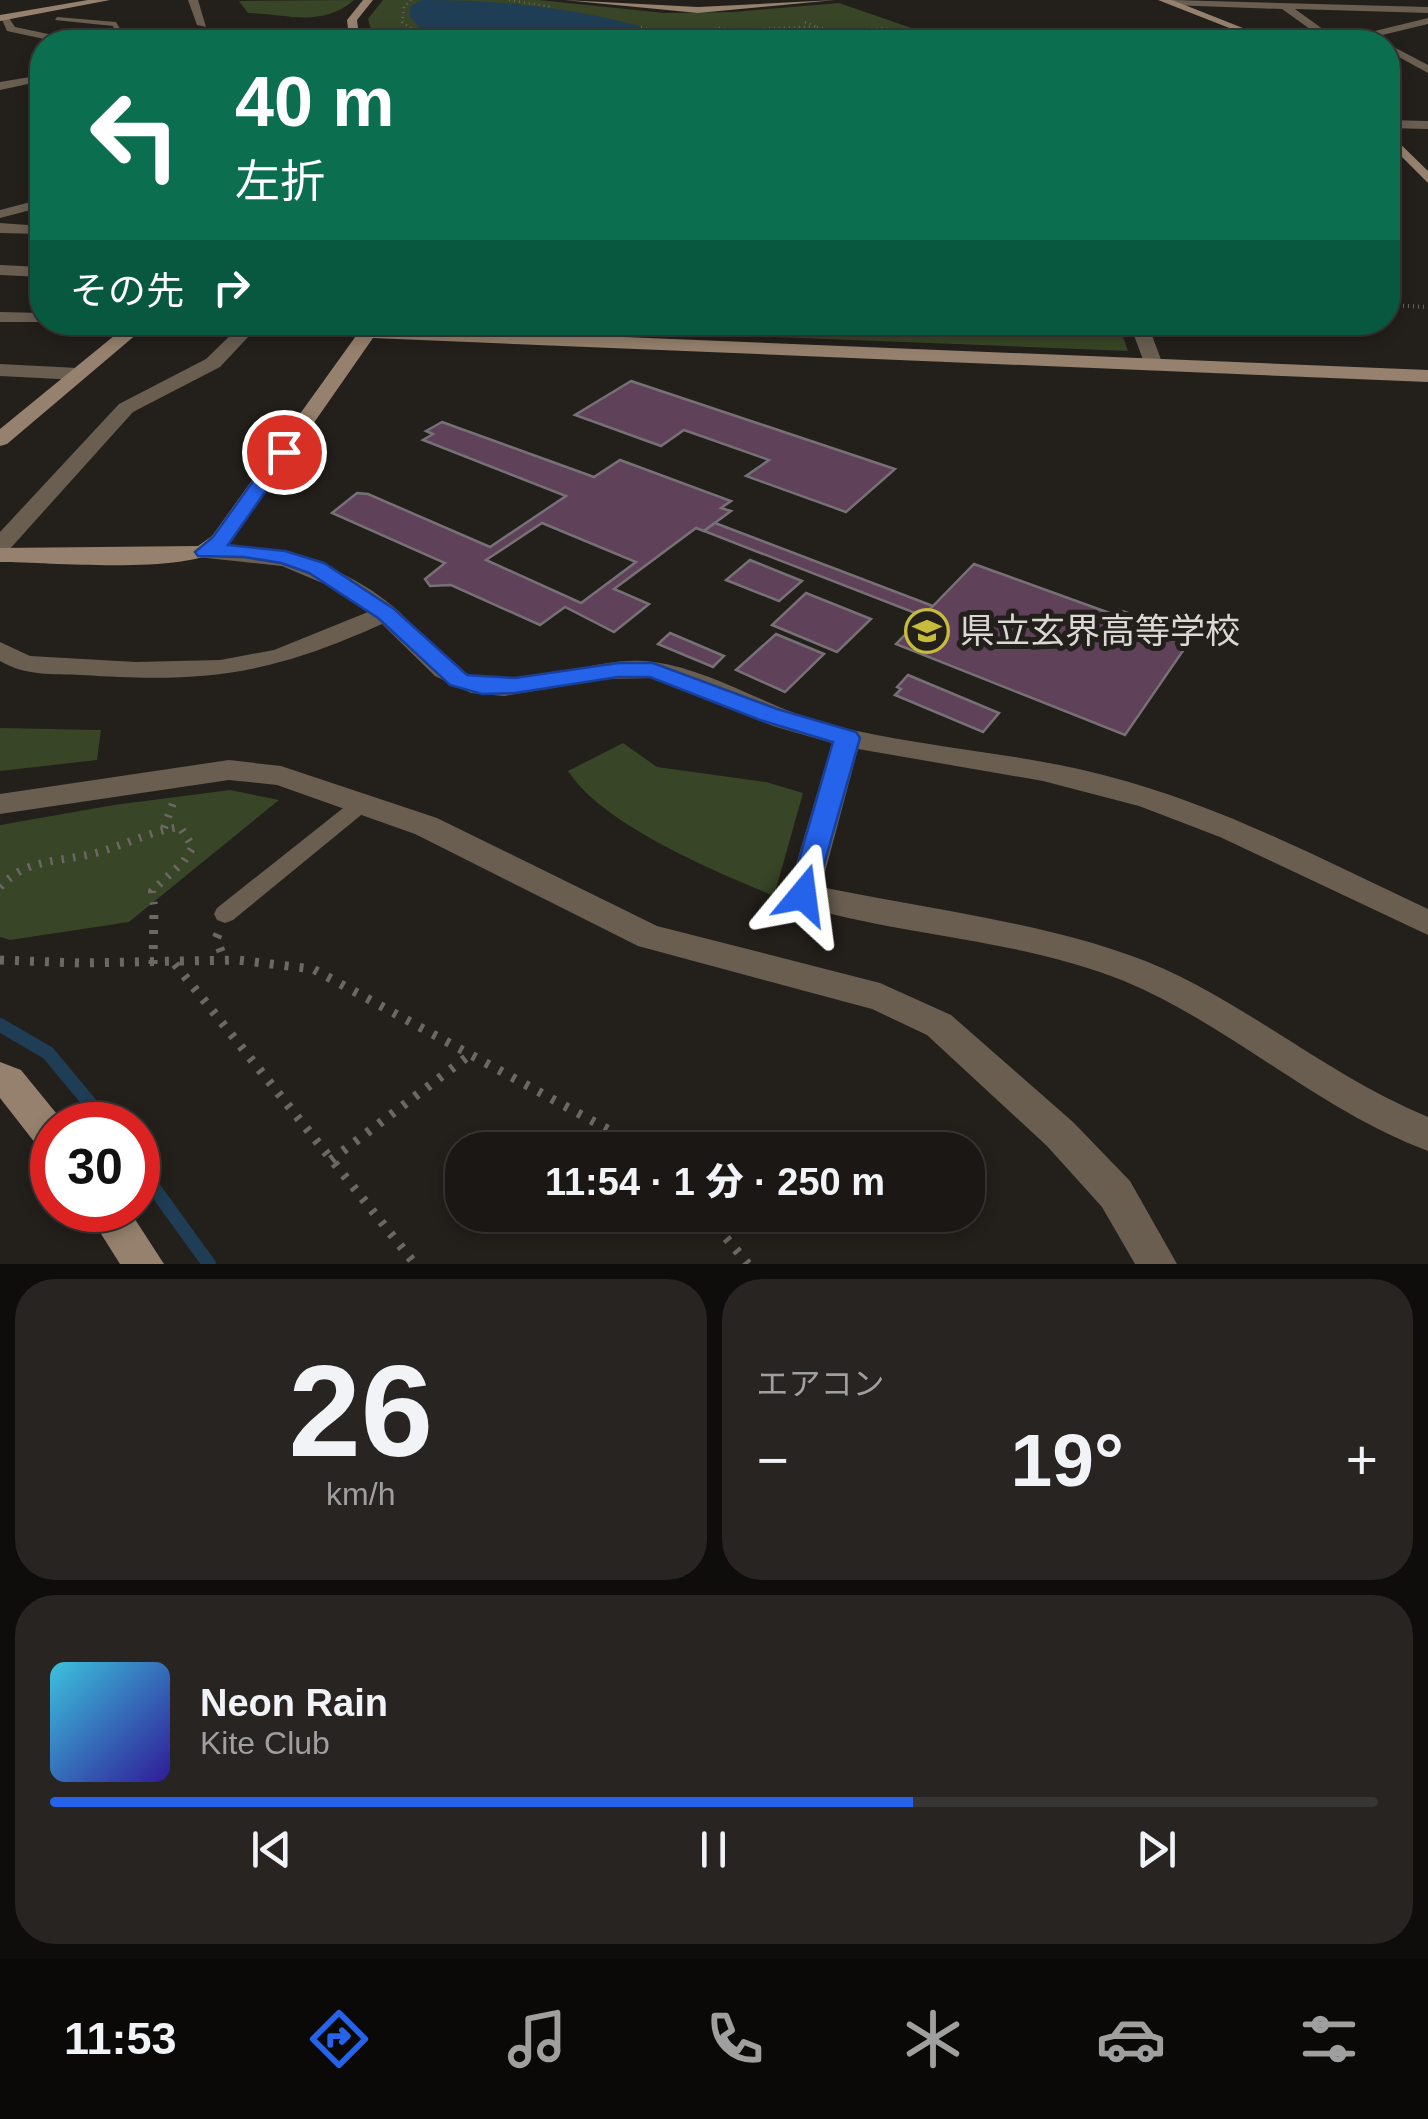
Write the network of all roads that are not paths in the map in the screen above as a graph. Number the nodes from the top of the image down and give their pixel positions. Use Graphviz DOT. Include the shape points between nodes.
graph roads {
  1 [pos="105,0"];
  2 [pos="193,0"];
  3 [pos="368,0"];
  4 [pos="568,0"];
  5 [pos="830,0"];
  6 [pos="1168,2"];
  7 [pos="1314,3"];
  8 [pos="1284,6"];
  9 [pos="1428,10"];
  10 [pos="1,18"];
  11 [pos="57,19"];
  12 [pos="1428,22"];
  13 [pos="202,25"];
  14 [pos="118,30"];
  15 [pos="353,30"];
  16 [pos="1242,30"];
  17 [pos="1317,30"];
  18 [pos="1391,30"];
  19 [pos="30,34"];
  20 [pos="1400,48"];
  21 [pos="1410,49"];
  22 [pos="1400,54"];
  23 [pos="1428,70"];
  24 [pos="30,80"];
  25 [pos="0,86"];
  26 [pos="1400,124"];
  27 [pos="1428,125"];
  28 [pos="1400,151"];
  29 [pos="1428,178"];
  30 [pos="30,206"];
  31 [pos="0,214"];
  32 [pos="0,228"];
  33 [pos="30,229"];
  34 [pos="0,270"];
  35 [pos="30,271"];
  36 [pos="0,316"];
  37 [pos="30,317"];
  38 [pos="127,335"];
  39 [pos="241,335"];
  40 [pos="366,335"];
  41 [pos="537,335"];
  42 [pos="1143,335"];
  43 [pos="1154,365"];
  44 [pos="0,370"];
  45 [pos="78,374"];
  46 [pos="1428,376"];
  47 [pos="3,435"];
  48 [pos="0,546"];
  49 [pos="205,552"];
  50 [pos="0,556"];
  51 [pos="386,613"];
  52 [pos="0,650"];
  53 [pos="847,738"];
  54 [pos="0,804"];
  55 [pos="359,806"];
  56 [pos="225,914"];
  57 [pos="1428,923"];
  58 [pos="0,1077"];
  59 [pos="30,1108"];
  60 [pos="1428,1134"];
  61 [pos="121,1232"];
  62 [pos="144,1264"];
  63 [pos="1157,1264"];
  1 -- 10 [label="street"];
  2 -- 13 [label="street"];
  3 -- 15 [label="street" via="352,20"];
  4 -- 5 [label="street" via="698,10"];
  6 -- 8 [label="street"];
  6 -- 16 [label="street"];
  7 -- 8 [label="street"];
  7 -- 9 [label="street"];
  8 -- 17 [label="street"];
  10 -- 19 [label="street"];
  11 -- 14 [label="lane" via="116,24"];
  12 -- 18 [label="street"];
  20 -- 21 [label="street"];
  22 -- 23 [label="street"];
  24 -- 25 [label="street"];
  26 -- 27 [label="street"];
  28 -- 29 [label="street"];
  30 -- 31 [label="street"];
  32 -- 33 [label="street"];
  34 -- 35 [label="street"];
  36 -- 37 [label="street"];
  38 -- 45 [label="street"];
  39 -- 48 [label="street" via="213,363 126,408"];
  40 -- 49 [label="street" via="220,541"];
  41 -- 43 [label="street"];
  42 -- 43 [label="street"];
  43 -- 46 [label="street"];
  44 -- 45 [label="street"];
  45 -- 47 [label="street"];
  49 -- 50 [label="street"];
  49 -- 51 [label="street" via="285,557 316,568"];
  51 -- 52 [label="street" via="289,653 194,670 24,664"];
  51 -- 53 [label="street" via="458,680 515,686 653,670"];
  53 -- 57 [label="street" via="1059,776 1203,816"];
  53 -- 60 [label="street" via="803,895 1068,950 1150,978 1300,1070"];
  54 -- 55 [label="street" via="229,770 280,776"];
  55 -- 56 [label="lane"];
  55 -- 63 [label="street" via="426,826 649,937 880,997 939,1025 1105,1182"];
  58 -- 59 [label="street"];
  61 -- 62 [label="street"];
}
